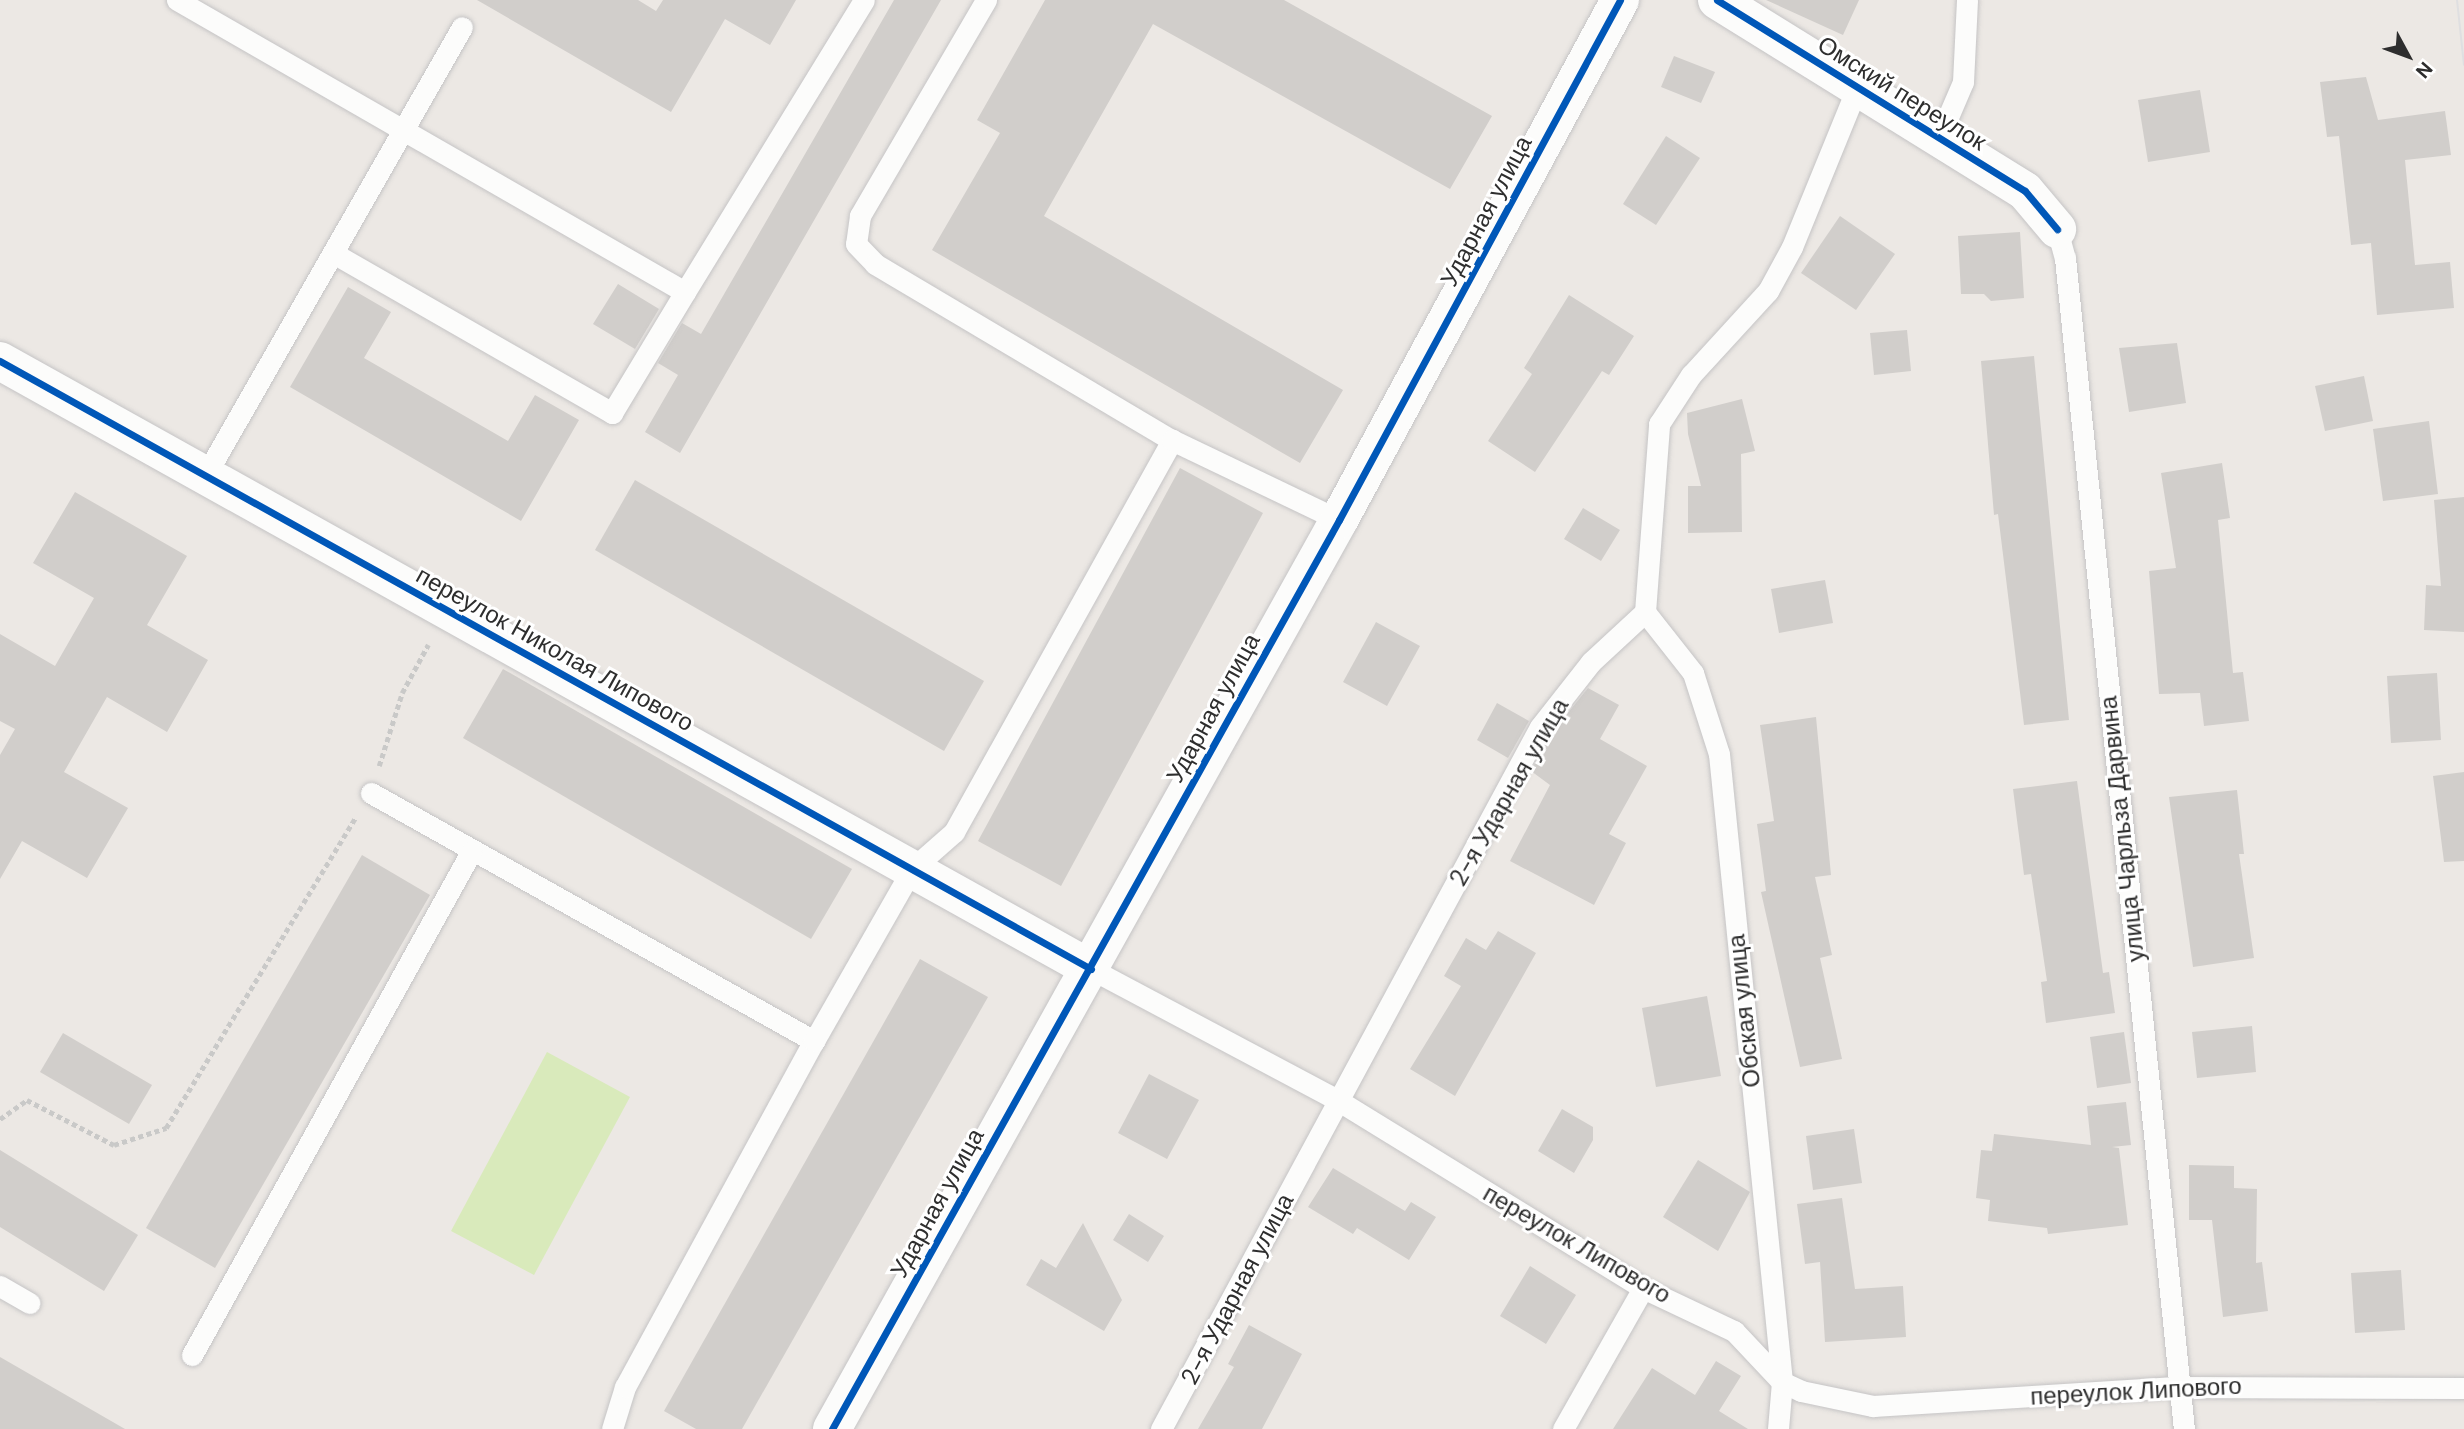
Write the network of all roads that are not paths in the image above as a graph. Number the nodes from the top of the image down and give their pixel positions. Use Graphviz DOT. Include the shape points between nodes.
graph roads {
  1 [pos="177,0"];
  2 [pos="864,0"];
  3 [pos="986,0"];
  4 [pos="1717,0"];
  5 [pos="1967,0"];
  6 [pos="1615,2"];
  7 [pos="462,27"];
  8 [pos="1857,88"];
  9 [pos="403,130"];
  10 [pos="1939,138"];
  11 [pos="2057,229"];
  12 [pos="333,253"];
  13 [pos="685,292"];
  14 [pos="0,362"];
  15 [pos="1172,440"];
  16 [pos="205,476"];
  17 [pos="1339,520"];
  18 [pos="1645,612"];
  19 [pos="371,793"];
  20 [pos="471,852"];
  21 [pos="912,869"];
  22 [pos="1091,969"];
  23 [pos="814,1041"];
  24 [pos="1339,1101"];
  25 [pos="0,1286"];
  26 [pos="1643,1288"];
  27 [pos="29,1303"];
  28 [pos="192,1355"];
  29 [pos="1782,1382"];
  30 [pos="2179,1387"];
  31 [pos="2464,1388"];
  32 [pos="612,1429"];
  33 [pos="832,1429"];
  34 [pos="1161,1429"];
  35 [pos="1563,1429"];
  36 [pos="1778,1429"];
  37 [pos="2184,1429"];
  1 -- 9 [label="lane"];
  2 -- 13 [label="lane"];
  3 -- 15 [label="lane" via="860,216 856,244 875,264"];
  4 -- 8 [label="street, Омский переулок"];
  5 -- 10 [label="lane" via="1963,82"];
  6 -- 17 [label="street, Ударная улица"];
  7 -- 9 [label="lane"];
  8 -- 10 [label="street, Омский переулок"];
  8 -- 18 [label="lane" via="1792,247 1768,291 1691,375 1659,424"];
  9 -- 12 [label="lane"];
  9 -- 13 [label="lane"];
  10 -- 11 [label="street, Омский переулок" via="2025,191"];
  11 -- 30 [label="lane, улица Чарльза Дарвина" via="2065,258"];
  12 -- 13 [label="lane" via="612,414"];
  12 -- 16 [label="lane"];
  14 -- 16 [label="street, переулок Николая Липового"];
  15 -- 17 [label="lane"];
  15 -- 21 [label="lane" via="954,832"];
  16 -- 21 [label="street, переулок Николая Липового"];
  17 -- 22 [label="street, Ударная улица"];
  18 -- 24 [label="lane, 2-я Ударная улица" via="1591,662 1541,727"];
  18 -- 29 [label="lane, Обская улица" via="1693,673 1719,754"];
  19 -- 20 [label="lane"];
  20 -- 23 [label="lane"];
  20 -- 28 [label="lane"];
  21 -- 22 [label="street, переулок Николая Липового"];
  21 -- 23 [label="lane"];
  22 -- 24 [label="lane, переулок Липового"];
  22 -- 33 [label="street, Ударная улица"];
  23 -- 32 [label="lane" via="625,1387"];
  24 -- 26 [label="lane, переулок Липового"];
  24 -- 34 [label="lane, 2-я Ударная улица"];
  25 -- 27 [label="lane"];
  26 -- 29 [label="lane, переулок Липового" via="1734,1331"];
  26 -- 35 [label="lane"];
  29 -- 30 [label="lane, переулок Липового" via="1842,1403 1873,1406"];
  29 -- 36 [label="lane, Обская улица"];
  30 -- 31 [label="lane, переулок Липового"];
  30 -- 37 [label="lane, улица Чарльза Дарвина"];
}
